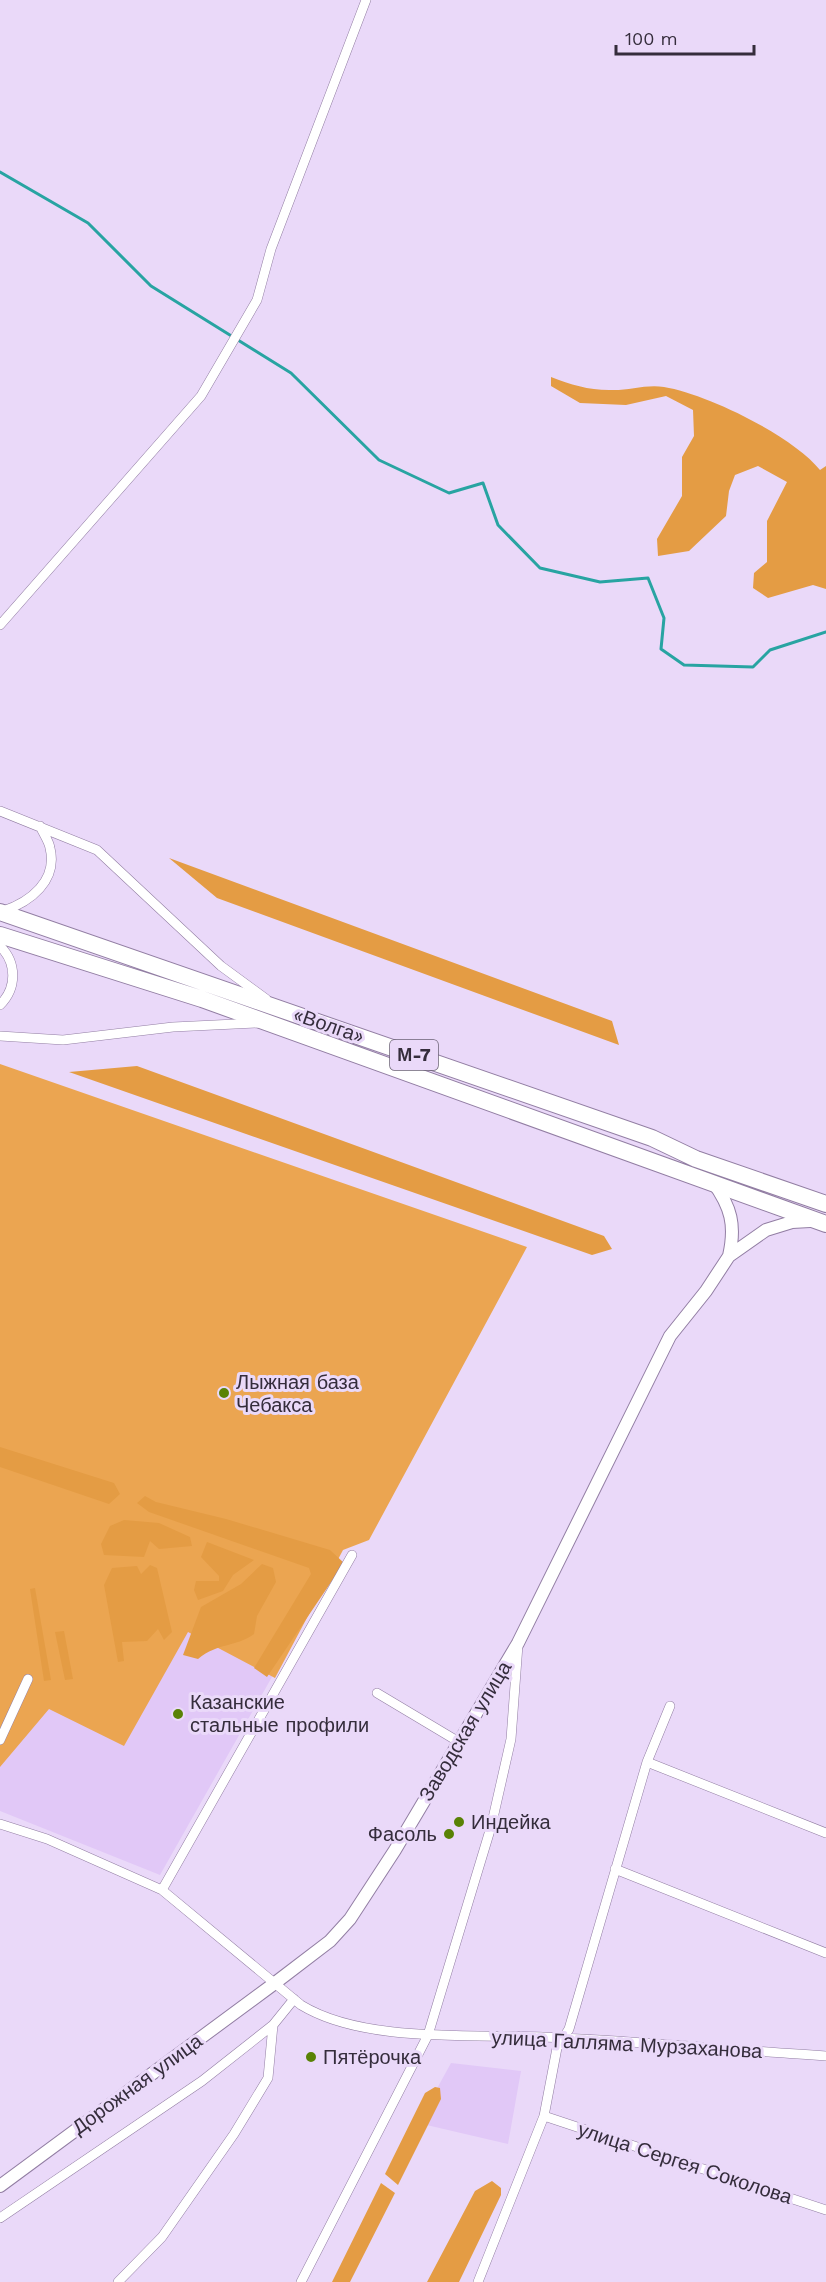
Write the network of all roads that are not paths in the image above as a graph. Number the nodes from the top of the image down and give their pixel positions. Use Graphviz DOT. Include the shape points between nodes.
graph roads {
  1 [pos="366,0"];
  2 [pos="0,625"];
  3 [pos="0,811"];
  4 [pos="40,826"];
  5 [pos="0,912"];
  6 [pos="0,935"];
  7 [pos="0,946"];
  8 [pos="0,1005"];
  9 [pos="275,1006"];
  10 [pos="268,1023"];
  11 [pos="0,1036"];
  12 [pos="712,1182"];
  13 [pos="826,1204"];
  14 [pos="821,1222"];
  15 [pos="729,1256"];
  16 [pos="352,1555"];
  17 [pos="518,1642"];
  18 [pos="28,1679"];
  19 [pos="377,1693"];
  20 [pos="670,1706"];
  21 [pos="0,1740"];
  22 [pos="459,1742"];
  23 [pos="647,1762"];
  24 [pos="0,1824"];
  25 [pos="826,1833"];
  26 [pos="615,1869"];
  27 [pos="162,1890"];
  28 [pos="826,1953"];
  29 [pos="275,1983"];
  30 [pos="294,1999"];
  31 [pos="273,2025"];
  32 [pos="428,2036"];
  33 [pos="563,2038"];
  34 [pos="826,2056"];
  35 [pos="544,2116"];
  36 [pos="0,2186"];
  37 [pos="826,2210"];
  38 [pos="0,2218"];
  39 [pos="480,2281"];
  40 [pos="118,2282"];
  41 [pos="301,2282"];
  1 -- 2 [label="street" via="271,249 257,300 207,386"];
  3 -- 4 [label="street"];
  4 -- 5 [label="street" via="51,849 48,877 31,897"];
  4 -- 9 [label="street" via="97,850 221,966"];
  5 -- 9 [label="highway, «Волга» / М-7"];
  6 -- 10 [label="highway, «Волга» / М-7"];
  7 -- 8 [label="street" via="10,960 13,982"];
  9 -- 13 [label="highway, «Волга» / М-7" via="652,1138 696,1159"];
  10 -- 11 [label="street" via="173,1027 63,1040"];
  10 -- 12 [label="highway, «Волга» / М-7"];
  12 -- 14 [label="highway, «Волга» / М-7"];
  12 -- 15 [label="street" via="726,1200 732,1218 734,1234"];
  14 -- 15 [label="street" via="792,1222 766,1230"];
  15 -- 17 [label="street, Заводская улица" via="670,1336"];
  16 -- 27 [label="street"];
  17 -- 22 [label="street, Заводская улица"];
  17 -- 32 [label="street" via="511,1739 491,1827"];
  18 -- 21 [label="street"];
  19 -- 22 [label="street"];
  20 -- 23 [label="street"];
  22 -- 29 [label="street, Заводская улица" via="350,1919 330,1941"];
  23 -- 25 [label="street"];
  23 -- 26 [label="street"];
  24 -- 27 [label="street, улица Галляма Мурзаханова" via="47,1839"];
  26 -- 28 [label="street"];
  26 -- 33 [label="street" via="569,2030"];
  27 -- 29 [label="street, улица Галляма Мурзаханова"];
  29 -- 30 [label="street, улица Галляма Мурзаханова"];
  29 -- 36 [label="street, Дорожная улица"];
  30 -- 31 [label="street"];
  30 -- 32 [label="street, улица Галляма Мурзаханова" via="322,2018"];
  31 -- 38 [label="street" via="193,2088"];
  31 -- 40 [label="street" via="268,2078 162,2237"];
  32 -- 33 [label="street, улица Галляма Мурзаханова"];
  32 -- 41 [label="street"];
  33 -- 34 [label="street, улица Галляма Мурзаханова"];
  33 -- 35 [label="street" via="557,2048"];
  35 -- 37 [label="street, улица Сергея Соколова"];
  35 -- 39 [label="street"];
}
